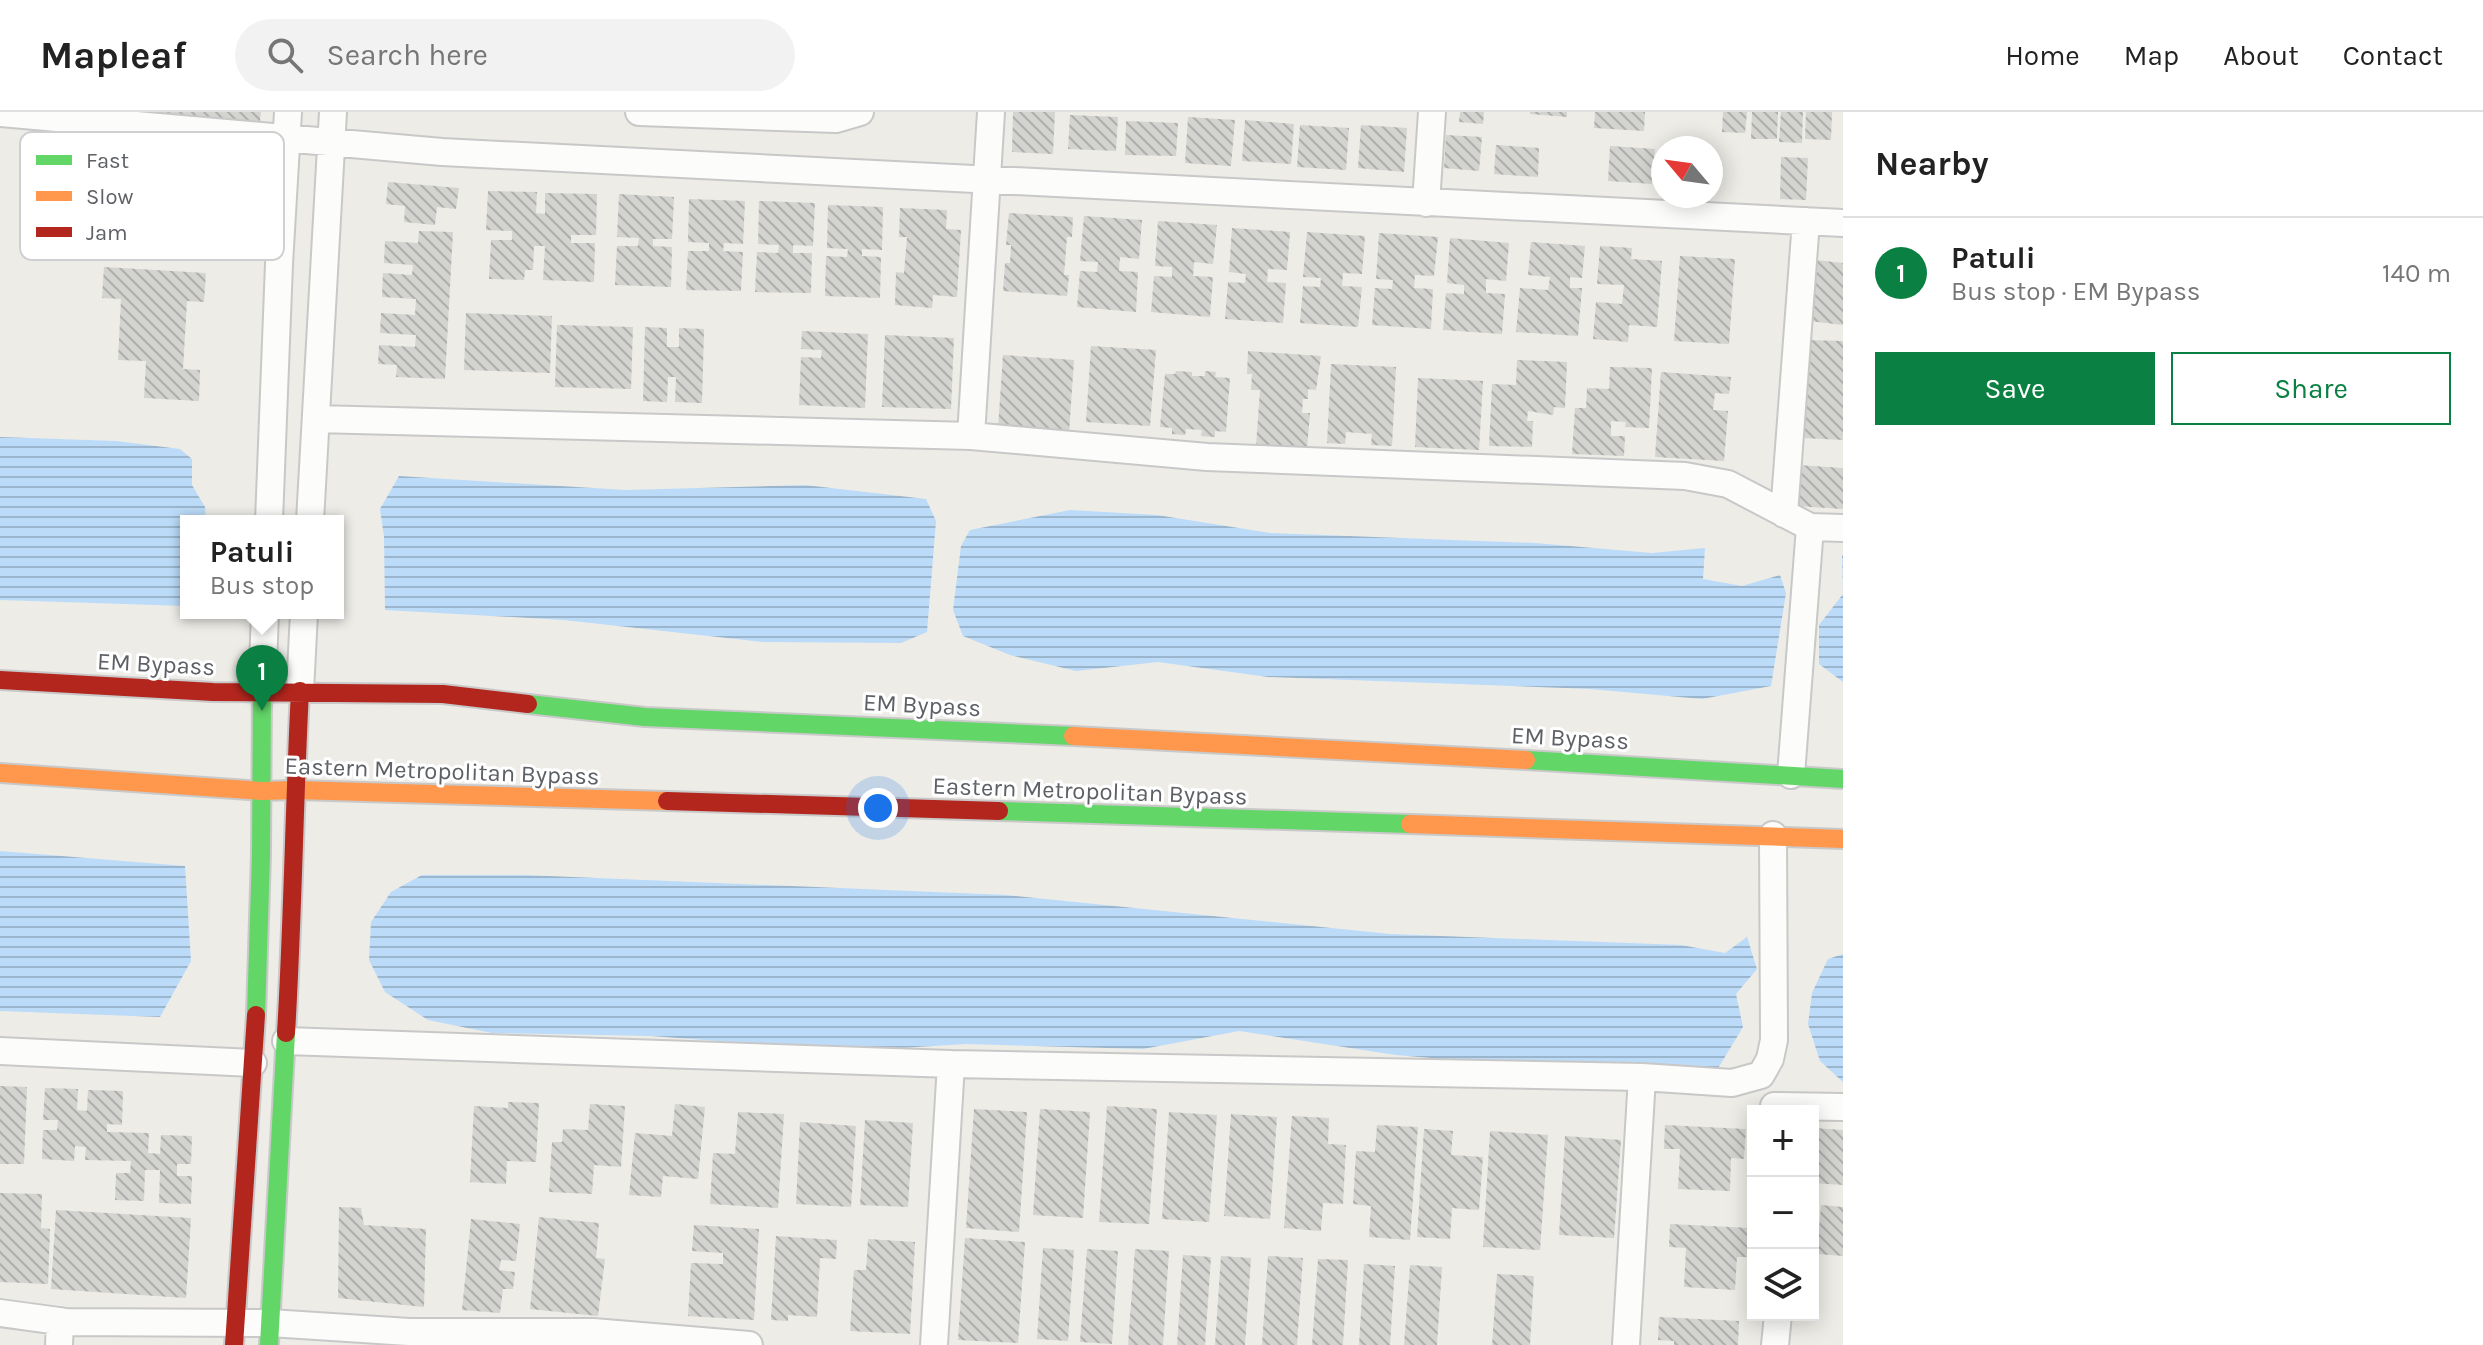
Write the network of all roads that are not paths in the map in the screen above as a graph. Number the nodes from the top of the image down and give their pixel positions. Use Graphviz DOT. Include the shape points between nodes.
graph roads {
  1 [pos="333,112"];
  2 [pos="639,112"];
  3 [pos="860,112"];
  4 [pos="991,112"];
  5 [pos="1432,112"];
  6 [pos="0,113"];
  7 [pos="730,114"];
  8 [pos="287,125"];
  9 [pos="332,142"];
  10 [pos="284,179"];
  11 [pos="986,180"];
  12 [pos="1426,203"];
  13 [pos="1806,221"];
  14 [pos="1843,223"];
  15 [pos="280,260"];
  16 [pos="273,378"];
  17 [pos="317,382"];
  18 [pos="316,419"];
  19 [pos="971,436"];
  20 [pos="1784,514"];
  21 [pos="269,515"];
  22 [pos="310,515"];
  23 [pos="1810,527"];
  24 [pos="1843,528"];
  25 [pos="265,619"];
  26 [pos="304,619"];
  27 [pos="0,680"];
  28 [pos="262,691"];
  29 [pos="300,691"];
  30 [pos="0,773"];
  31 [pos="1791,775"];
  32 [pos="1843,779"];
  33 [pos="295,790"];
  34 [pos="262,791"];
  35 [pos="1773,835"];
  36 [pos="1843,839"];
  37 [pos="286,1041"];
  38 [pos="0,1051"];
  39 [pos="253,1063"];
  40 [pos="951,1064"];
  41 [pos="1761,1075"];
  42 [pos="1642,1077"];
  43 [pos="1773,1105"];
  44 [pos="1819,1107"];
  45 [pos="1843,1107"];
  46 [pos="0,1313"];
  47 [pos="1777,1321"];
  48 [pos="60,1333"];
  49 [pos="270,1334"];
  50 [pos="234,1335"];
  51 [pos="409,1339"];
  52 [pos="749,1345"];
  53 [pos="934,1345"];
  54 [pos="1626,1345"];
  55 [pos="1775,1345"];
  1 -- 9 [label="street"];
  2 -- 7 [label="street"];
  3 -- 7 [label="street" via="836,119"];
  4 -- 11 [label="street"];
  5 -- 12 [label="street"];
  6 -- 8 [label="street"];
  8 -- 9 [label="street"];
  8 -- 10 [label="street"];
  9 -- 11 [label="street"];
  9 -- 17 [label="street"];
  11 -- 12 [label="street"];
  11 -- 19 [label="street"];
  12 -- 13 [label="street"];
  13 -- 14 [label="street"];
  13 -- 20 [label="street"];
  15 -- 16 [label="street"];
  16 -- 17 [label="street"];
  16 -- 21 [label="street"];
  17 -- 18 [label="street"];
  18 -- 19 [label="street"];
  18 -- 22 [label="street"];
  19 -- 20 [label="street" via="1207,457 1685,476 1728,484"];
  20 -- 23 [label="street"];
  23 -- 24 [label="street"];
  23 -- 31 [label="street"];
  25 -- 28 [label="street"];
  26 -- 29 [label="street"];
  27 -- 28 [label="main road, EM Bypass"];
  28 -- 29 [label="main road, EM Bypass"];
  28 -- 34 [label="main road"];
  29 -- 31 [label="main road, EM Bypass" via="443,694 645,717"];
  29 -- 33 [label="main road"];
  30 -- 34 [label="main road, Eastern Metropolitan Bypass"];
  31 -- 32 [label="main road, EM Bypass"];
  33 -- 34 [label="main road, Eastern Metropolitan Bypass"];
  33 -- 35 [label="main road, Eastern Metropolitan Bypass"];
  33 -- 37 [label="main road"];
  34 -- 39 [label="main road"];
  35 -- 36 [label="main road, Eastern Metropolitan Bypass"];
  35 -- 41 [label="street" via="1774,1040"];
  37 -- 40 [label="street"];
  37 -- 49 [label="main road"];
  38 -- 39 [label="street"];
  39 -- 50 [label="main road"];
  40 -- 42 [label="street"];
  40 -- 53 [label="street"];
  41 -- 42 [label="street" via="1732,1083"];
  41 -- 43 [label="street"];
  42 -- 54 [label="street"];
  44 -- 45 [label="street"];
  46 -- 48 [label="street"];
  47 -- 55 [label="street"];
  48 -- 50 [label="street"];
  49 -- 50 [label="street"];
  49 -- 51 [label="street"];
  51 -- 52 [label="street" via="593,1332"];
}
